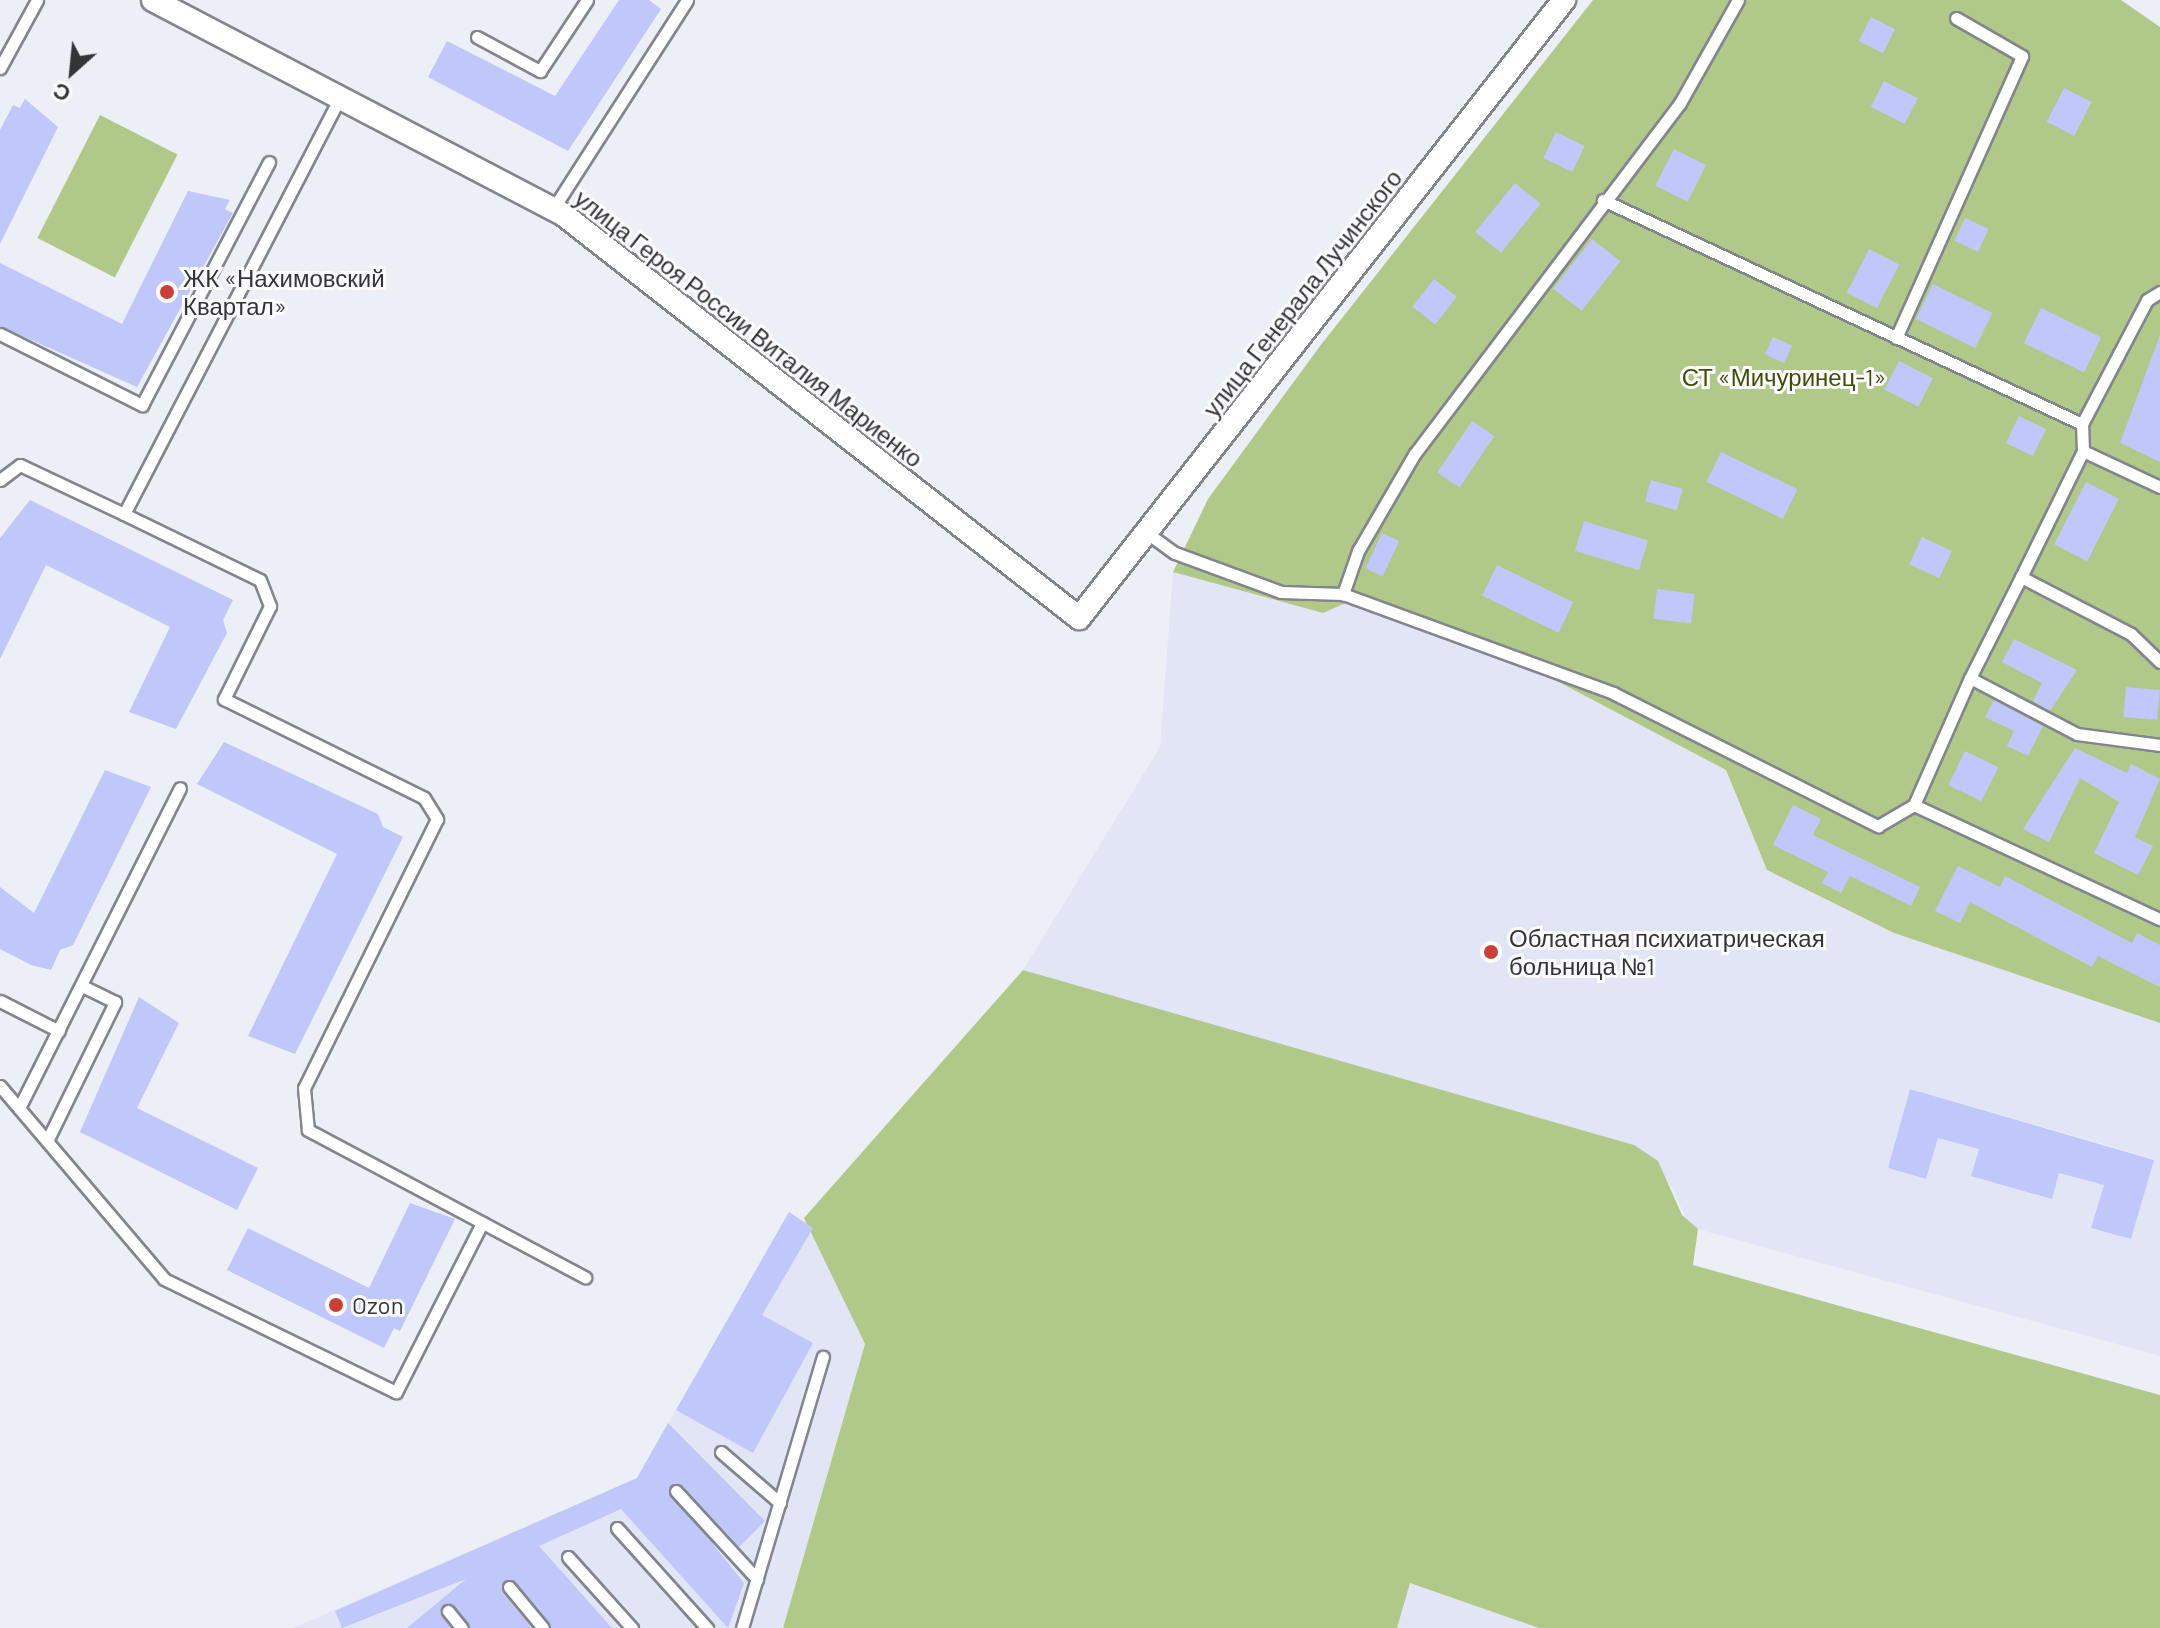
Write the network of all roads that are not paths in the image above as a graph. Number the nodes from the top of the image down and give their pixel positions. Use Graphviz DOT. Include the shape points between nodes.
graph roads {
  1 [pos="37,0"];
  2 [pos="153,0"];
  3 [pos="587,0"];
  4 [pos="687,0"];
  5 [pos="1564,0"];
  6 [pos="1738,0"];
  7 [pos="1956,18"];
  8 [pos="477,37"];
  9 [pos="0,68"];
  10 [pos="341,95"];
  11 [pos="269,162"];
  12 [pos="1603,200"];
  13 [pos="553,209"];
  14 [pos="2160,292"];
  15 [pos="0,334"];
  16 [pos="1896,338"];
  17 [pos="2082,424"];
  18 [pos="2083,451"];
  19 [pos="0,480"];
  20 [pos="2160,487"];
  21 [pos="124,514"];
  22 [pos="1147,533"];
  23 [pos="2021,577"];
  24 [pos="1343,594"];
  25 [pos="1079,618"];
  26 [pos="2160,662"];
  27 [pos="1970,678"];
  28 [pos="2160,745"];
  29 [pos="180,788"];
  30 [pos="1914,805"];
  31 [pos="2160,919"];
  32 [pos="82,986"];
  33 [pos="0,1001"];
  34 [pos="59,1031"];
  35 [pos="0,1086"];
  36 [pos="19,1108"];
  37 [pos="47,1141"];
  38 [pos="482,1223"];
  39 [pos="585,1277"];
  40 [pos="823,1357"];
  41 [pos="721,1452"];
  42 [pos="676,1491"];
  43 [pos="780,1503"];
  44 [pos="617,1528"];
  45 [pos="568,1557"];
  46 [pos="757,1579"];
  47 [pos="509,1587"];
  48 [pos="448,1611"];
  49 [pos="462,1628"];
  50 [pos="543,1628"];
  51 [pos="632,1628"];
  52 [pos="707,1628"];
  53 [pos="742,1628"];
  1 -- 9 [label="lane"];
  2 -- 10 [label="street, улица Героя России Виталия Мариенко"];
  3 -- 8 [label="lane" via="540,71"];
  4 -- 13 [label="lane"];
  5 -- 22 [label="street, улица Генерала Лучинского"];
  6 -- 12 [label="lane" via="1680,103"];
  7 -- 16 [label="lane" via="2022,56"];
  10 -- 13 [label="street, улица Героя России Виталия Мариенко"];
  10 -- 21 [label="lane"];
  11 -- 15 [label="lane" via="142,405"];
  12 -- 16 [label="lane"];
  12 -- 24 [label="lane" via="1415,453 1358,551"];
  13 -- 25 [label="street, улица Героя России Виталия Мариенко"];
  14 -- 17 [label="lane" via="2147,300"];
  16 -- 17 [label="lane"];
  17 -- 18 [label="lane"];
  18 -- 20 [label="lane"];
  18 -- 23 [label="lane"];
  19 -- 21 [label="lane" via="20,465"];
  21 -- 38 [label="lane" via="260,580 270,606 224,699 424,798 437,819 304,1088 308,1130"];
  22 -- 24 [label="lane" via="1175,553 1281,592"];
  22 -- 25 [label="street, улица Генерала Лучинского"];
  23 -- 26 [label="lane" via="2131,634"];
  23 -- 27 [label="lane"];
  24 -- 30 [label="lane" via="1613,693 1735,760 1878,826"];
  27 -- 28 [label="lane" via="2077,734"];
  27 -- 30 [label="lane"];
  29 -- 32 [label="lane"];
  30 -- 31 [label="lane"];
  32 -- 34 [label="lane"];
  32 -- 37 [label="lane" via="115,1002"];
  33 -- 34 [label="lane"];
  34 -- 36 [label="lane"];
  35 -- 36 [label="lane"];
  36 -- 37 [label="lane"];
  37 -- 38 [label="lane" via="164,1279 396,1392"];
  38 -- 39 [label="lane"];
  40 -- 43 [label="lane"];
  41 -- 43 [label="lane"];
  42 -- 46 [label="lane"];
  43 -- 46 [label="lane"];
  44 -- 52 [label="lane"];
  45 -- 51 [label="lane"];
  46 -- 53 [label="lane"];
  47 -- 50 [label="lane"];
  48 -- 49 [label="lane"];
}
